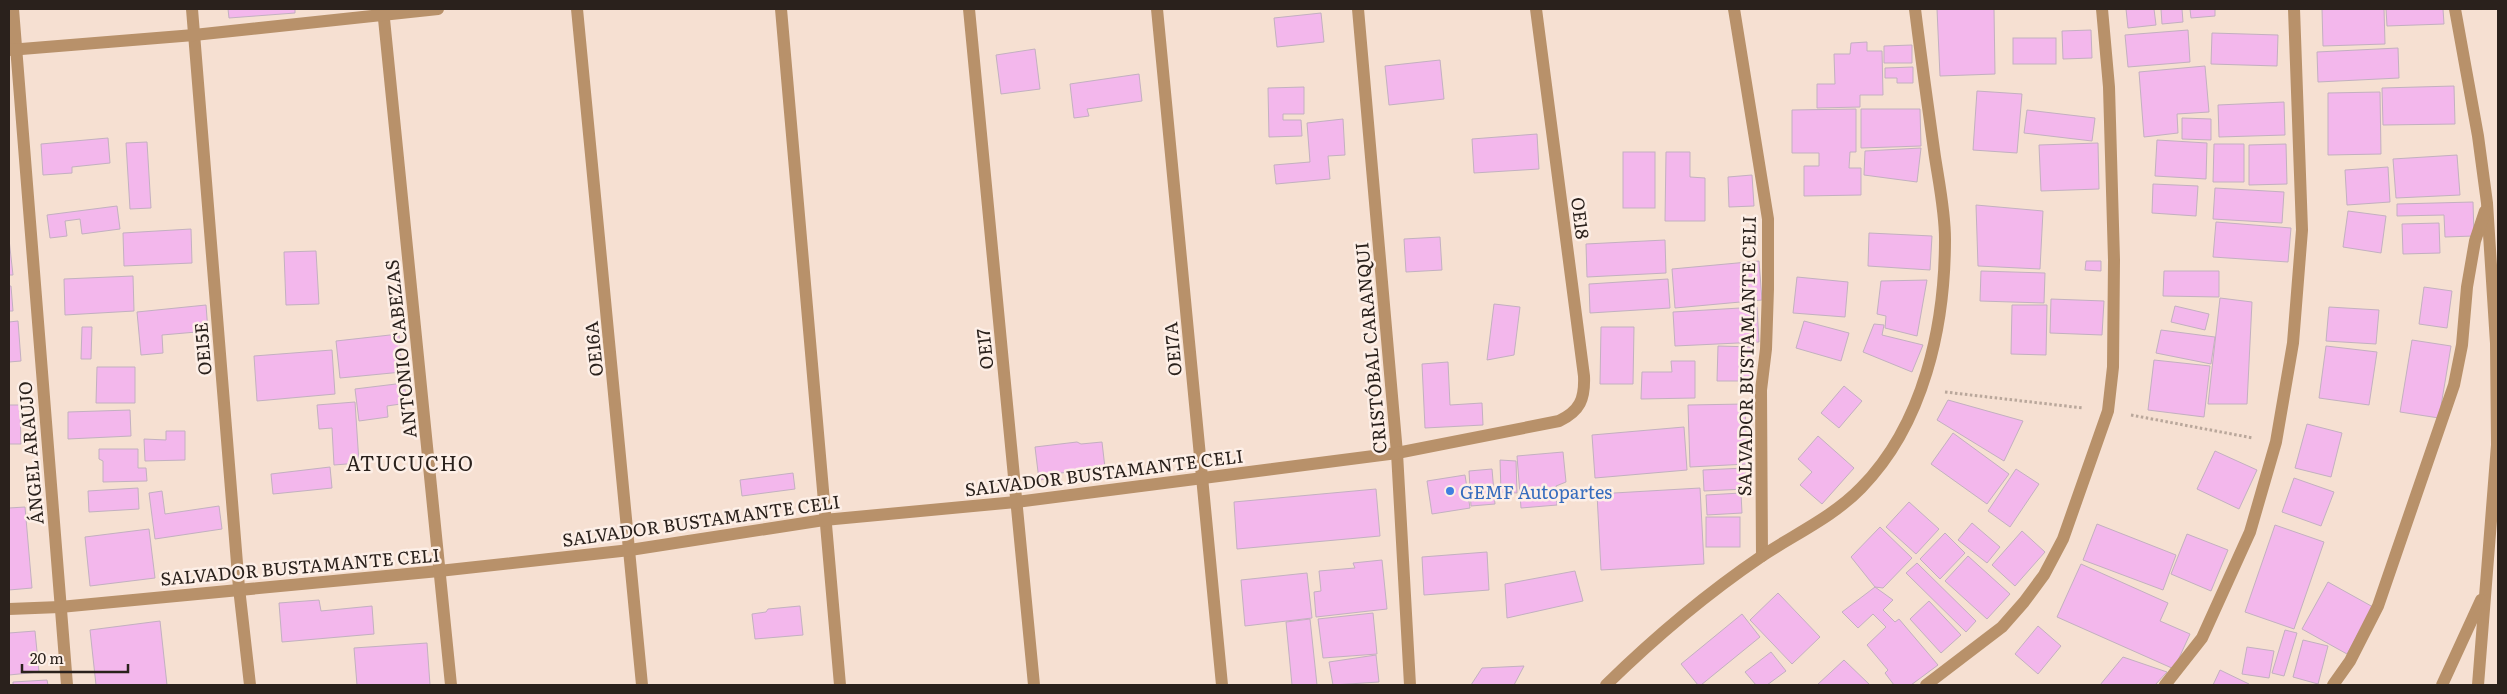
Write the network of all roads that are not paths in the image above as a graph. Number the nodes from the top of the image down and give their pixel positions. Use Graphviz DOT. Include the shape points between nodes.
graph roads {
  1 [pos="13,9"];
  2 [pos="192,9"];
  3 [pos="438,9"];
  4 [pos="577,9"];
  5 [pos="780,9"];
  6 [pos="969,9"];
  7 [pos="1157,9"];
  8 [pos="1358,9"];
  9 [pos="1536,9"];
  10 [pos="1734,9"];
  11 [pos="1915,9"];
  12 [pos="2102,9"];
  13 [pos="2294,9"];
  14 [pos="2455,9"];
  15 [pos="384,11"];
  16 [pos="194,35"];
  17 [pos="12,49"];
  18 [pos="2487,204"];
  19 [pos="1559,421"];
  20 [pos="1397,453"];
  21 [pos="1202,479"];
  22 [pos="1016,502"];
  23 [pos="824,520"];
  24 [pos="630,550"];
  25 [pos="1762,556"];
  26 [pos="439,571"];
  27 [pos="239,588"];
  28 [pos="2486,591"];
  29 [pos="60,607"];
  30 [pos="9,609"];
  31 [pos="67,685"];
  32 [pos="250,685"];
  33 [pos="451,685"];
  34 [pos="642,685"];
  35 [pos="840,685"];
  36 [pos="1034,685"];
  37 [pos="1222,685"];
  38 [pos="1410,685"];
  39 [pos="1606,685"];
  40 [pos="1926,685"];
  41 [pos="2165,685"];
  42 [pos="2333,685"];
  43 [pos="2442,685"];
  44 [pos="2478,685"];
  1 -- 17 [label="street, ÁNGEL ARAUJO"];
  2 -- 16 [label="street, OE15E"];
  3 -- 15 [label="street"];
  4 -- 24 [label="street, OE16A"];
  5 -- 23 [label="street"];
  6 -- 22 [label="street, OE17"];
  7 -- 21 [label="street, OE17A"];
  8 -- 20 [label="street, CRISTÓBAL CARANQUI"];
  9 -- 19 [label="street, OE18" via="1585,393 1572,415"];
  10 -- 25 [label="street, SALVADOR BUSTAMANTE CELI" via="1768,219 1766,349 1760,390"];
  11 -- 25 [label="street" via="1945,237 1943,280 1922,389 1893,450 1861,489 1822,520"];
  12 -- 40 [label="street" via="2109,87 2114,260 2113,367 2108,411 2063,539 2044,575 2002,627"];
  13 -- 41 [label="street" via="2302,230 2293,343 2276,442 2250,532 2202,638"];
  14 -- 18 [label="street"];
  15 -- 16 [label="street"];
  15 -- 26 [label="street, ANTONIO CABEZAS"];
  16 -- 17 [label="street"];
  16 -- 27 [label="street, OE15E"];
  17 -- 29 [label="street, ÁNGEL ARAUJO"];
  18 -- 28 [label="street" via="2496,343 2497,445"];
  18 -- 42 [label="street" via="2468,278 2462,345 2454,385 2378,606 2350,661"];
  19 -- 20 [label="street, SALVADOR BUSTAMANTE CELI"];
  20 -- 21 [label="street, SALVADOR BUSTAMANTE CELI"];
  20 -- 38 [label="street, CRISTÓBAL CARANQUI"];
  21 -- 22 [label="street, SALVADOR BUSTAMANTE CELI"];
  21 -- 37 [label="street, OE17A"];
  22 -- 23 [label="street, SALVADOR BUSTAMANTE CELI"];
  22 -- 36 [label="street, OE17"];
  23 -- 24 [label="street, SALVADOR BUSTAMANTE CELI"];
  23 -- 35 [label="street"];
  24 -- 26 [label="street, SALVADOR BUSTAMANTE CELI"];
  24 -- 34 [label="street, OE16A"];
  25 -- 39 [label="street" via="1697,604"];
  26 -- 27 [label="street, SALVADOR BUSTAMANTE CELI"];
  26 -- 33 [label="street, ANTONIO CABEZAS"];
  27 -- 29 [label="street, SALVADOR BUSTAMANTE CELI"];
  27 -- 32 [label="street, OE15E"];
  28 -- 43 [label="street"];
  28 -- 44 [label="street"];
  29 -- 30 [label="street, SALVADOR BUSTAMANTE CELI"];
  29 -- 31 [label="street, ÁNGEL ARAUJO"];
}
